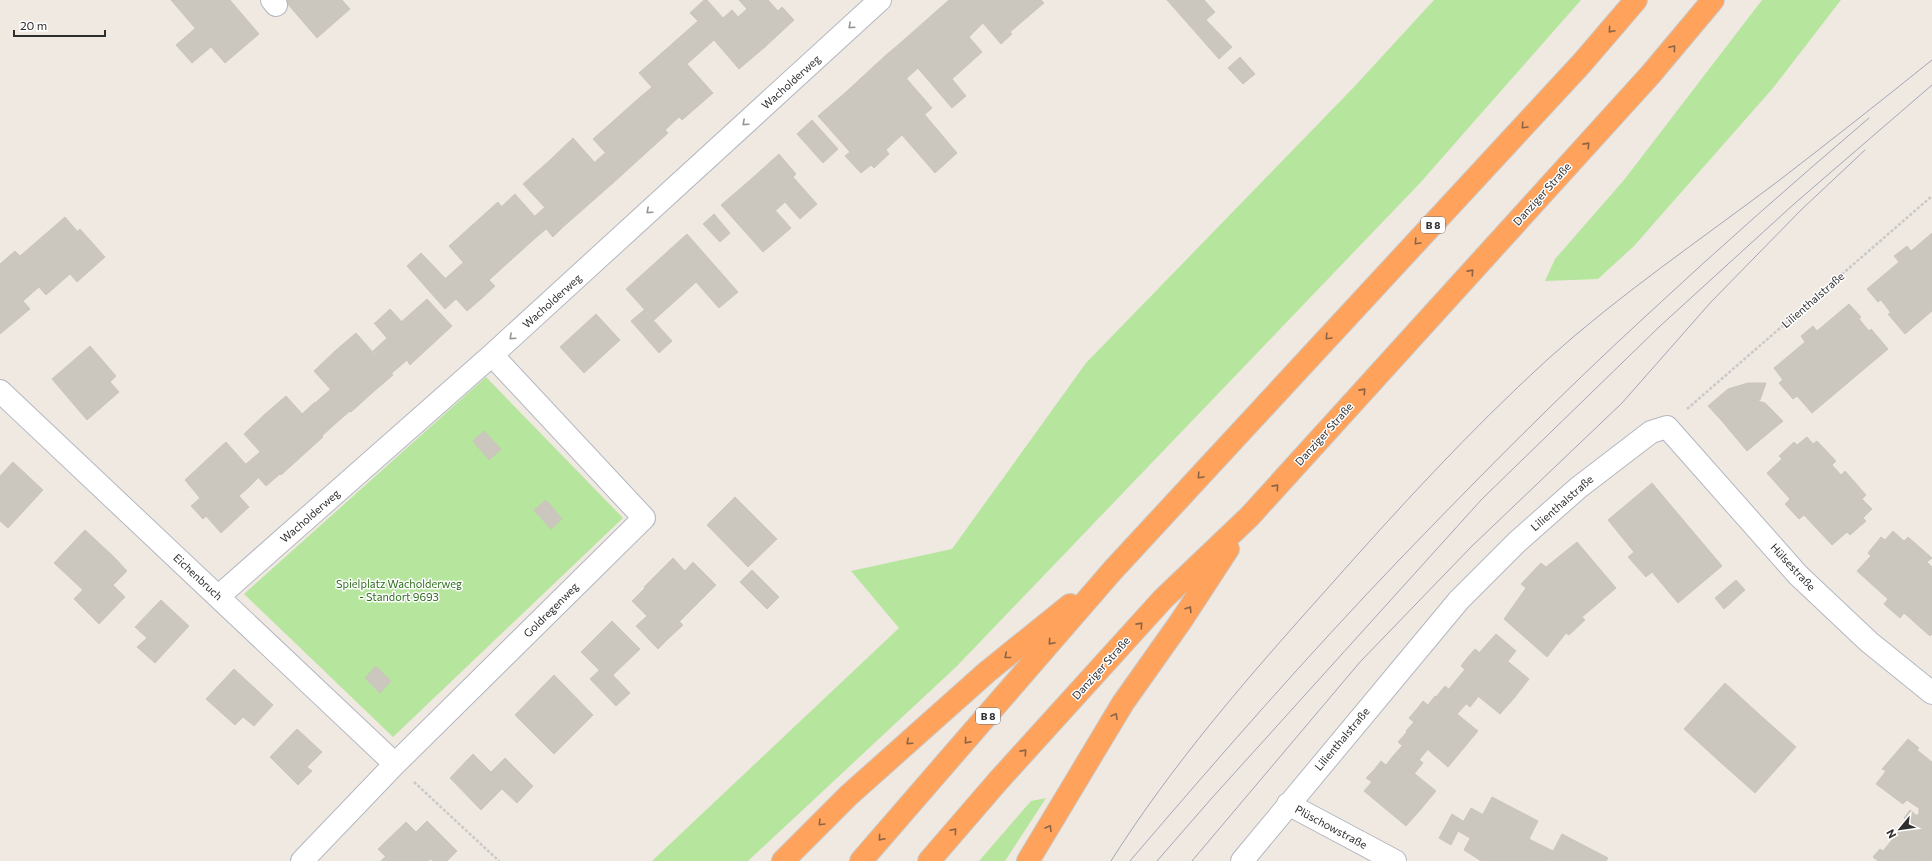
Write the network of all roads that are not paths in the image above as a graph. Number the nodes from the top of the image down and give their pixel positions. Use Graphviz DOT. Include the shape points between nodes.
graph roads {
  1 [pos="1636,0"];
  2 [pos="1713,0"];
  3 [pos="869,4"];
  4 [pos="492,355"];
  5 [pos="0,391"];
  6 [pos="1667,427"];
  7 [pos="1250,516"];
  8 [pos="1113,570"];
  9 [pos="219,596"];
  10 [pos="1932,693"];
  11 [pos="395,764"];
  12 [pos="1288,804"];
  13 [pos="302,861"];
  14 [pos="783,861"];
  15 [pos="861,861"];
  16 [pos="929,861"];
  17 [pos="1028,861"];
  18 [pos="1242,861"];
  19 [pos="1395,861"];
  1 -- 8 [label="highway, B 8, one-way" via="1582,63"];
  7 -- 2 [label="highway, Danziger Straße, one-way" via="1652,74"];
  3 -- 4 [label="street, Wacholderweg, one-way"];
  4 -- 9 [label="street, Wacholderweg"];
  4 -- 11 [label="street, Goldregenweg" via="644,518"];
  5 -- 9 [label="street, Eichenbruch"];
  6 -- 10 [label="street, Hülsestraße" via="1798,575 1869,642"];
  6 -- 12 [label="street, Lilienthalstraße" via="1651,432 1578,488 1517,542 1459,600"];
  16 -- 7 [label="highway, Danziger Straße, one-way" via="1163,599"];
  17 -- 7 [label="highway, one-way" via="1123,703"];
  8 -- 14 [label="highway, one-way" via="976,682 849,795"];
  8 -- 15 [label="highway, B 8, one-way"];
  9 -- 11 [label="street, Eichenbruch"];
  11 -- 13 [label="street, Goldregenweg"];
  12 -- 18 [label="street, Lilienthalstraße"];
  12 -- 19 [label="street, Plüschowstraße"];
}
